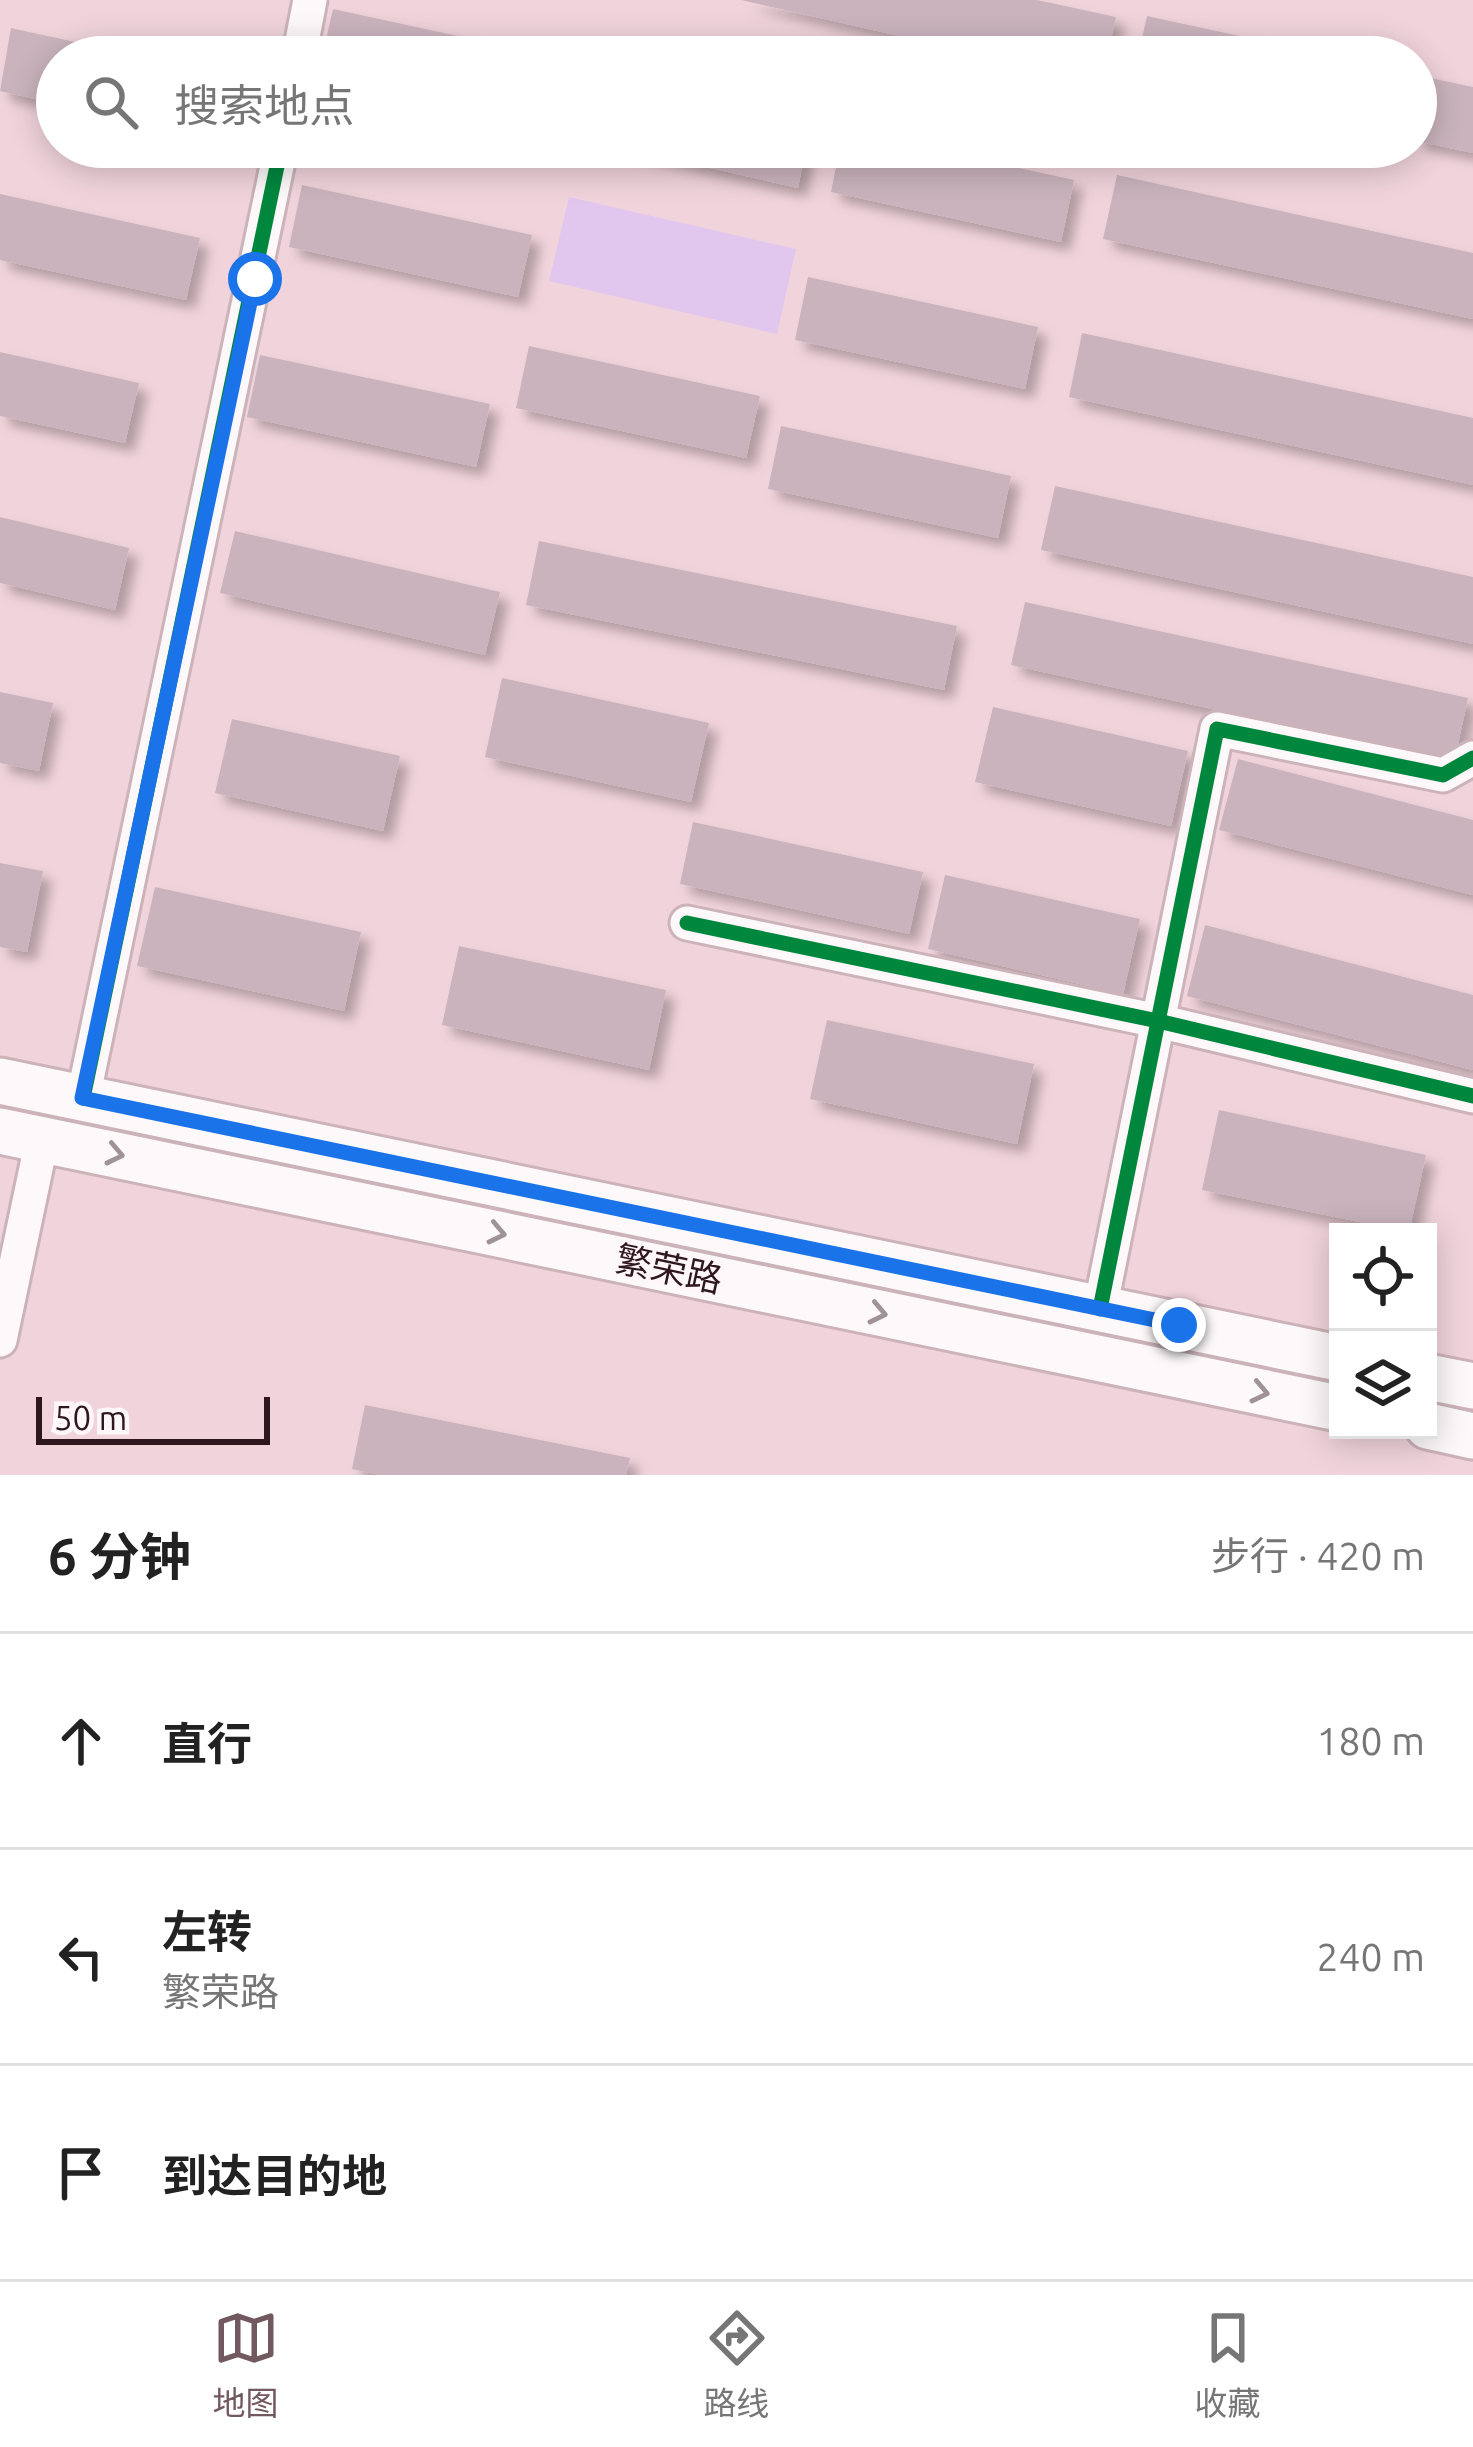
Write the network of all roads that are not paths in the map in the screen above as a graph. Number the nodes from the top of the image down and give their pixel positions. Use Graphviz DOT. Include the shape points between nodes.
graph roads {
  1 [pos="310,0"];
  2 [pos="303,36"];
  3 [pos="277,168"];
  4 [pos="1473,758"];
  5 [pos="687,923"];
  6 [pos="1158,1021"];
  7 [pos="0,1081"];
  8 [pos="1473,1096"];
  9 [pos="82,1098"];
  10 [pos="21,1136"];
  11 [pos="1100,1309"];
  12 [pos="0,1340"];
  13 [pos="1329,1356"];
  14 [pos="1437,1379"];
  15 [pos="1473,1386"];
  16 [pos="1329,1406"];
  17 [pos="1437,1428"];
  18 [pos="1473,1436"];
  1 -- 2 [label="street"];
  3 -- 9 [label="street"];
  4 -- 6 [label="street" via="1442,775 1217,729"];
  5 -- 6 [label="street"];
  6 -- 8 [label="street"];
  6 -- 11 [label="street"];
  7 -- 9 [label="main road, 繁荣路"];
  9 -- 11 [label="main road, 繁荣路"];
  10 -- 12 [label="street"];
  10 -- 16 [label="main road, 繁荣路, one-way"];
  11 -- 13 [label="main road, 繁荣路"];
  14 -- 15 [label="main road"];
  17 -- 18 [label="main road"];
}
